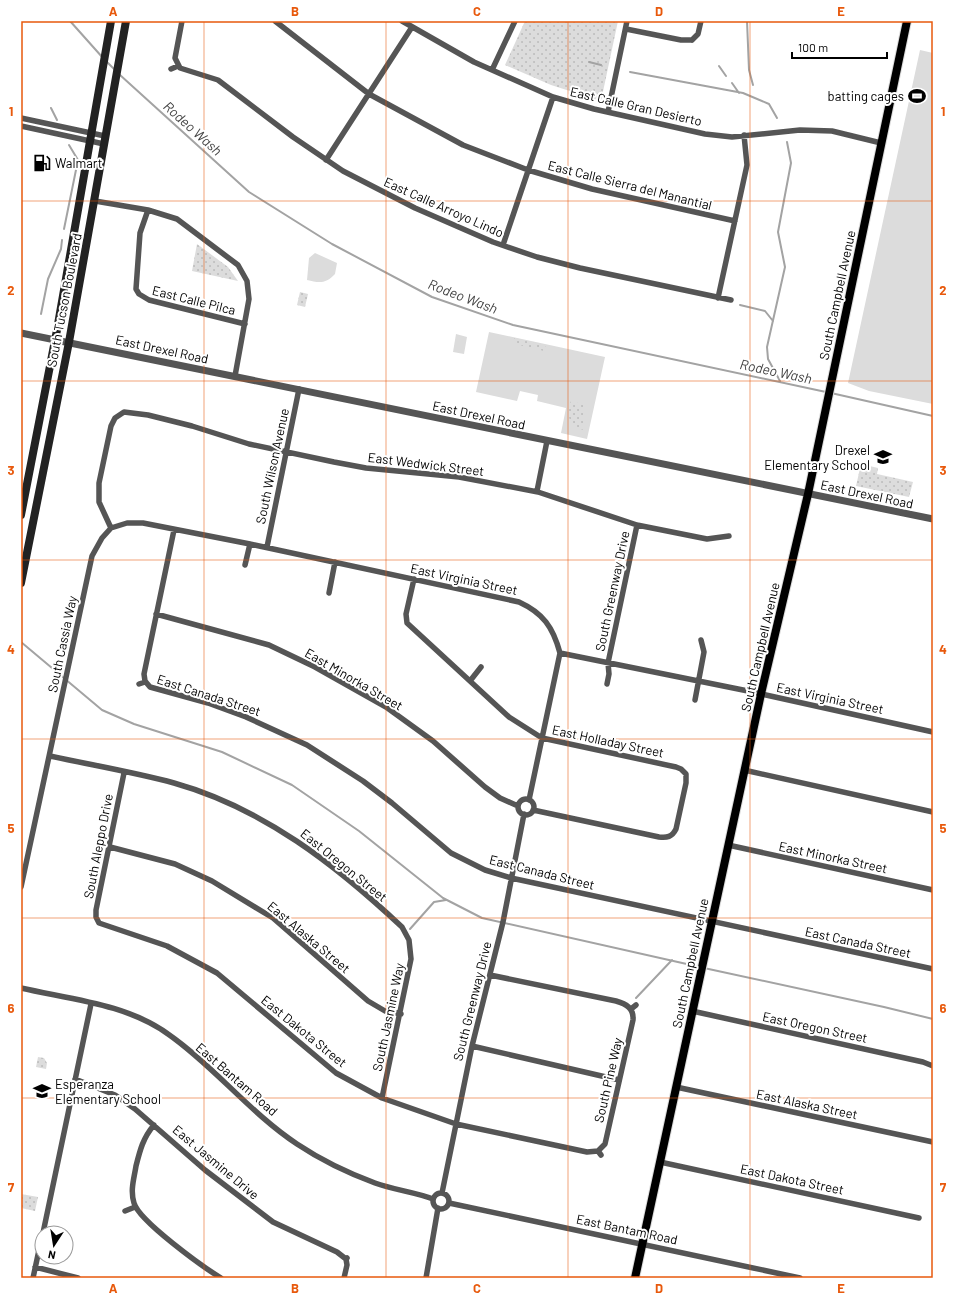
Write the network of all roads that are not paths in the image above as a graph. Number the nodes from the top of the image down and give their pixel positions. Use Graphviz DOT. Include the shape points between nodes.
graph roads {
  1 [pos="111,21"];
  2 [pos="126,21"];
  3 [pos="182,21"];
  4 [pos="275,21"];
  5 [pos="402,21"];
  6 [pos="515,21"];
  7 [pos="628,21"];
  8 [pos="701,21"];
  9 [pos="907,21"];
  10 [pos="412,27"];
  11 [pos="626,29"];
  12 [pos="178,66"];
  13 [pos="171,69"];
  14 [pos="492,70"];
  15 [pos="369,94"];
  16 [pos="553,97"];
  17 [pos="608,112"];
  18 [pos="21,118"];
  19 [pos="21,126"];
  20 [pos="92,133"];
  21 [pos="744,135"];
  22 [pos="105,140"];
  23 [pos="91,142"];
  24 [pos="881,143"];
  25 [pos="326,160"];
  26 [pos="528,170"];
  27 [pos="95,201"];
  28 [pos="148,210"];
  29 [pos="735,222"];
  30 [pos="503,246"];
  31 [pos="718,298"];
  32 [pos="731,300"];
  33 [pos="245,324"];
  34 [pos="21,332"];
  35 [pos="56,340"];
  36 [pos="69,342"];
  37 [pos="235,376"];
  38 [pos="299,389"];
  39 [pos="547,441"];
  40 [pos="286,452"];
  41 [pos="537,492"];
  42 [pos="808,494"];
  43 [pos="21,515"];
  44 [pos="933,519"];
  45 [pos="637,524"];
  46 [pos="111,528"];
  47 [pos="174,530"];
  48 [pos="729,536"];
  49 [pos="250,544"];
  50 [pos="267,548"];
  51 [pos="335,562"];
  52 [pos="245,565"];
  53 [pos="414,579"];
  54 [pos="21,583"];
  55 [pos="329,593"];
  56 [pos="156,614"];
  57 [pos="701,640"];
  58 [pos="560,653"];
  59 [pos="608,663"];
  60 [pos="481,667"];
  61 [pos="470,681"];
  62 [pos="699,681"];
  63 [pos="607,684"];
  64 [pos="761,694"];
  65 [pos="695,700"];
  66 [pos="933,732"];
  67 [pos="542,738"];
  68 [pos="50,756"];
  69 [pos="744,770"];
  70 [pos="124,773"];
  71 [pos="529,800"];
  72 [pos="518,806"];
  73 [pos="533,810"];
  74 [pos="933,812"];
  75 [pos="524,814"];
  76 [pos="728,845"];
  77 [pos="110,847"];
  78 [pos="511,878"];
  79 [pos="21,888"];
  80 [pos="933,890"];
  81 [pos="712,922"];
  82 [pos="97,923"];
  83 [pos="409,940"];
  84 [pos="933,969"];
  85 [pos="490,975"];
  86 [pos="21,988"];
  87 [pos="91,1004"];
  88 [pos="692,1011"];
  89 [pos="401,1014"];
  90 [pos="472,1046"];
  91 [pos="933,1066"];
  92 [pos="75,1079"];
  93 [pos="619,1080"];
  94 [pos="676,1087"];
  95 [pos="382,1098"];
  96 [pos="456,1124"];
  97 [pos="154,1125"];
  98 [pos="933,1142"];
  99 [pos="599,1153"];
  100 [pos="660,1162"];
  101 [pos="442,1193"];
  102 [pos="434,1199"];
  103 [pos="449,1203"];
  104 [pos="135,1207"];
  105 [pos="438,1208"];
  106 [pos="125,1211"];
  107 [pos="919,1218"];
  108 [pos="45,1225"];
  109 [pos="642,1244"];
  110 [pos="35,1267"];
  111 [pos="32,1278"];
  112 [pos="78,1278"];
  113 [pos="221,1278"];
  114 [pos="344,1278"];
  115 [pos="428,1278"];
  116 [pos="635,1278"];
  117 [pos="800,1278"];
  1 -- 20 [label="main road, South Tucson Boulevard"];
  2 -- 22 [label="main road, South Tucson Boulevard"];
  3 -- 12 [label="street" via="176,52"];
  4 -- 15 [label="street, East Calle Sierra del Manantial"];
  5 -- 10 [label="street, East Calle Gran Desierto"];
  6 -- 14 [label="street"];
  7 -- 11 [label="street"];
  8 -- 11 [label="street" via="693,42"];
  9 -- 24 [label="main road, South Campbell Avenue"];
  10 -- 14 [label="street, East Calle Gran Desierto"];
  10 -- 15 [label="street"];
  11 -- 17 [label="street"];
  12 -- 13 [label="street"];
  12 -- 25 [label="street, East Calle Arroyo Lindo" via="183,70 218,80"];
  14 -- 16 [label="street, East Calle Gran Desierto"];
  15 -- 25 [label="street"];
  15 -- 26 [label="street, East Calle Sierra del Manantial" via="464,144"];
  16 -- 17 [label="street, East Calle Gran Desierto"];
  16 -- 26 [label="street"];
  17 -- 21 [label="street, East Calle Gran Desierto" via="704,134 732,137"];
  18 -- 20 [label="street"];
  19 -- 23 [label="street"];
  20 -- 22 [label="street"];
  20 -- 23 [label="main road, South Tucson Boulevard"];
  21 -- 24 [label="street, East Calle Gran Desierto" via="805,130 832,131"];
  21 -- 29 [label="street" via="747,164"];
  22 -- 23 [label="street"];
  22 -- 27 [label="main road, South Tucson Boulevard"];
  23 -- 35 [label="main road, South Tucson Boulevard"];
  24 -- 42 [label="main road, South Campbell Avenue"];
  25 -- 30 [label="street, East Calle Arroyo Lindo" via="415,208"];
  26 -- 29 [label="street, East Calle Sierra del Manantial" via="592,189"];
  26 -- 30 [label="street"];
  27 -- 28 [label="street"];
  27 -- 36 [label="main road, South Tucson Boulevard"];
  28 -- 33 [label="street" via="177,219 238,265 246,281 249,299"];
  28 -- 33 [label="street, East Calle Pilca" via="140,233 136,296"];
  29 -- 31 [label="street"];
  30 -- 31 [label="street, East Calle Arroyo Lindo" via="572,266"];
  31 -- 32 [label="street, East Calle Arroyo Lindo"];
  33 -- 37 [label="street"];
  34 -- 35 [label="street, East Drexel Road"];
  35 -- 36 [label="street, East Drexel Road"];
  35 -- 43 [label="main road, South Tucson Boulevard"];
  36 -- 37 [label="street, East Drexel Road"];
  36 -- 54 [label="main road, South Tucson Boulevard"];
  37 -- 38 [label="street, East Drexel Road"];
  38 -- 39 [label="street, East Drexel Road"];
  38 -- 40 [label="street, South Wilson Avenue"];
  39 -- 41 [label="street"];
  39 -- 42 [label="street, East Drexel Road"];
  40 -- 41 [label="street, East Wedwick Street" via="366,468 447,476"];
  40 -- 46 [label="street, East Wedwick Street" via="148,415 128,412 117,414 110,426 99,483 99,502"];
  40 -- 50 [label="street, South Wilson Avenue"];
  41 -- 45 [label="street, East Wedwick Street"];
  42 -- 44 [label="street, East Drexel Road"];
  42 -- 64 [label="main road, South Campbell Avenue"];
  45 -- 48 [label="street, East Wedwick Street" via="707,539"];
  45 -- 59 [label="street, South Greenway Drive"];
  46 -- 47 [label="street, East Virginia Street" via="127,523 143,523"];
  46 -- 68 [label="street, South Cassia Way" via="92,556"];
  47 -- 49 [label="street, East Virginia Street"];
  47 -- 56 [label="street"];
  49 -- 50 [label="street, East Virginia Street"];
  49 -- 52 [label="street"];
  50 -- 51 [label="street, East Virginia Street"];
  51 -- 53 [label="street, East Virginia Street"];
  51 -- 55 [label="street"];
  53 -- 58 [label="street, East Virginia Street" via="519,602 530,607 542,616 552,631"];
  53 -- 61 [label="street, East Holladay Street" via="406,624"];
  56 -- 72 [label="street, East Minorka Street" via="268,645 315,667 386,707 433,741 485,788"];
  56 -- 78 [label="street, East Canada Street" via="143,682 154,689 246,716 307,745 369,785 451,853 479,868"];
  57 -- 62 [label="street" via="704,652"];
  58 -- 59 [label="street, East Virginia Street"];
  58 -- 67 [label="street"];
  59 -- 62 [label="street, East Virginia Street"];
  59 -- 63 [label="street"];
  60 -- 61 [label="street"];
  61 -- 67 [label="street, East Holladay Street" via="509,717"];
  62 -- 64 [label="street, East Virginia Street"];
  62 -- 65 [label="street"];
  64 -- 66 [label="street, East Virginia Street"];
  64 -- 69 [label="main road, South Campbell Avenue"];
  67 -- 71 [label="street"];
  67 -- 73 [label="street, East Holladay Street" via="681,768 686,774 686,783 676,830 668,837"];
  68 -- 70 [label="street, East Oregon Street"];
  68 -- 79 [label="street, South Cassia Way"];
  69 -- 74 [label="street"];
  69 -- 76 [label="main road, South Campbell Avenue"];
  70 -- 77 [label="street, South Aleppo Drive"];
  70 -- 83 [label="street, East Oregon Street" via="174,783 249,814 294,838 329,863 388,914 402,927"];
  71 -- 72 [label="street" via="523,800"];
  71 -- 73 [label="street" via="533,804"];
  72 -- 75 [label="street" via="519,811"];
  73 -- 75 [label="street"];
  75 -- 78 [label="street, South Greenway Drive"];
  76 -- 80 [label="street, East Minorka Street"];
  76 -- 81 [label="main road, South Campbell Avenue"];
  77 -- 82 [label="street, South Aleppo Drive" via="96,910"];
  77 -- 89 [label="street, East Alaska Street" via="175,864 212,881 273,918 368,1001 385,1011"];
  78 -- 81 [label="street, East Canada Street"];
  78 -- 85 [label="street, South Greenway Drive"];
  81 -- 84 [label="street, East Canada Street"];
  81 -- 88 [label="main road, South Campbell Avenue"];
  82 -- 95 [label="street, East Dakota Street" via="167,946 217,973 336,1073"];
  83 -- 89 [label="street, South Jasmine Way" via="411,959"];
  85 -- 90 [label="street, South Greenway Drive"];
  85 -- 93 [label="street, South Pine Way" via="616,1001 632,1007 633,1020"];
  86 -- 87 [label="street, East Bantam Road"];
  87 -- 92 [label="street"];
  87 -- 102 [label="street, East Bantam Road" via="121,1011 167,1033 296,1144 375,1183"];
  88 -- 91 [label="street, East Oregon Street"];
  88 -- 94 [label="main road, South Campbell Avenue"];
  89 -- 95 [label="street, South Jasmine Way"];
  90 -- 93 [label="street"];
  90 -- 96 [label="street, South Greenway Drive"];
  92 -- 97 [label="street, East Jasmine Drive" via="115,1095"];
  92 -- 108 [label="street"];
  93 -- 99 [label="street, South Pine Way" via="605,1144"];
  94 -- 98 [label="street, East Alaska Street"];
  94 -- 100 [label="main road, South Campbell Avenue"];
  95 -- 96 [label="street, East Dakota Street"];
  96 -- 99 [label="street, East Dakota Street"];
  96 -- 101 [label="street, South Greenway Drive"];
  97 -- 104 [label="street" via="145,1136 141,1147 132,1187"];
  97 -- 114 [label="street, East Jasmine Drive" via="205,1170 273,1222 347,1258"];
  100 -- 107 [label="street, East Dakota Street"];
  100 -- 109 [label="main road, South Campbell Avenue"];
  101 -- 102 [label="street"];
  101 -- 103 [label="street" via="448,1197"];
  102 -- 105 [label="street" via="434,1204"];
  103 -- 105 [label="street" via="443,1209"];
  103 -- 109 [label="street, East Bantam Road"];
  104 -- 106 [label="street"];
  104 -- 113 [label="street" via="146,1221"];
  105 -- 115 [label="street"];
  109 -- 116 [label="main road, South Campbell Avenue"];
  109 -- 117 [label="street, East Bantam Road"];
  110 -- 111 [label="street"];
  110 -- 112 [label="street"];
}
